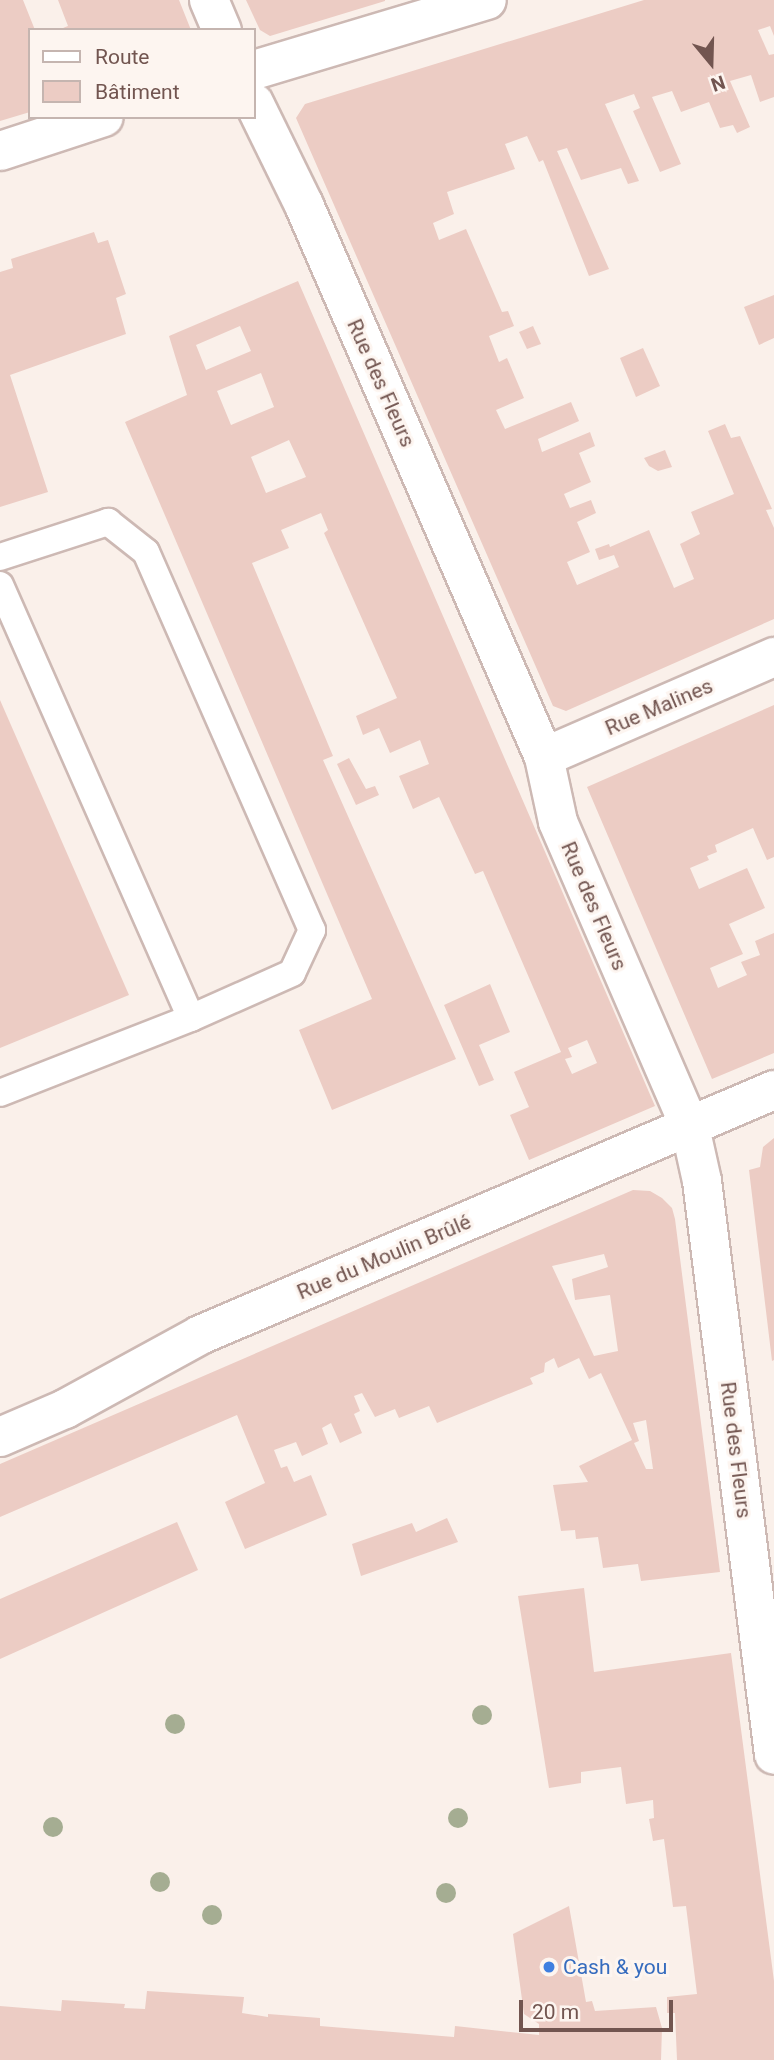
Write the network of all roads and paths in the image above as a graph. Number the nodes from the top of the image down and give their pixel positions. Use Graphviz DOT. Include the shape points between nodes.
graph roads {
  1 [pos="209,0"];
  2 [pos="487,0"];
  3 [pos="221,28"];
  4 [pos="256,69"];
  5 [pos="256,107"];
  6 [pos="98,119"];
  7 [pos="0,151"];
  8 [pos="0,557"];
  9 [pos="0,584"];
  10 [pos="774,657"];
  11 [pos="544,757"];
  12 [pos="191,1018"];
  13 [pos="774,1090"];
  14 [pos="0,1093"];
  15 [pos="690,1127"];
  16 [pos="0,1437"];
  17 [pos="769,1674"];
  18 [pos="774,1755"];
  1 -- 3 [label="street"];
  2 -- 4 [label="street"];
  5 -- 11 [label="street, Rue des Fleurs" via="304,205"];
  6 -- 7 [label="street"];
  8 -- 12 [label="lane" via="108,522 146,552 312,930 292,972"];
  9 -- 12 [label="lane"];
  10 -- 11 [label="street, Rue Malines"];
  11 -- 15 [label="street, Rue des Fleurs" via="558,822"];
  12 -- 14 [label="lane"];
  13 -- 15 [label="street, Rue du Moulin Brûlé"];
  15 -- 16 [label="street, Rue du Moulin Brûlé" via="200,1335 74,1404"];
  15 -- 17 [label="street, Rue des Fleurs" via="702,1181"];
  17 -- 18 [label="street, Rue des Fleurs"];
}
